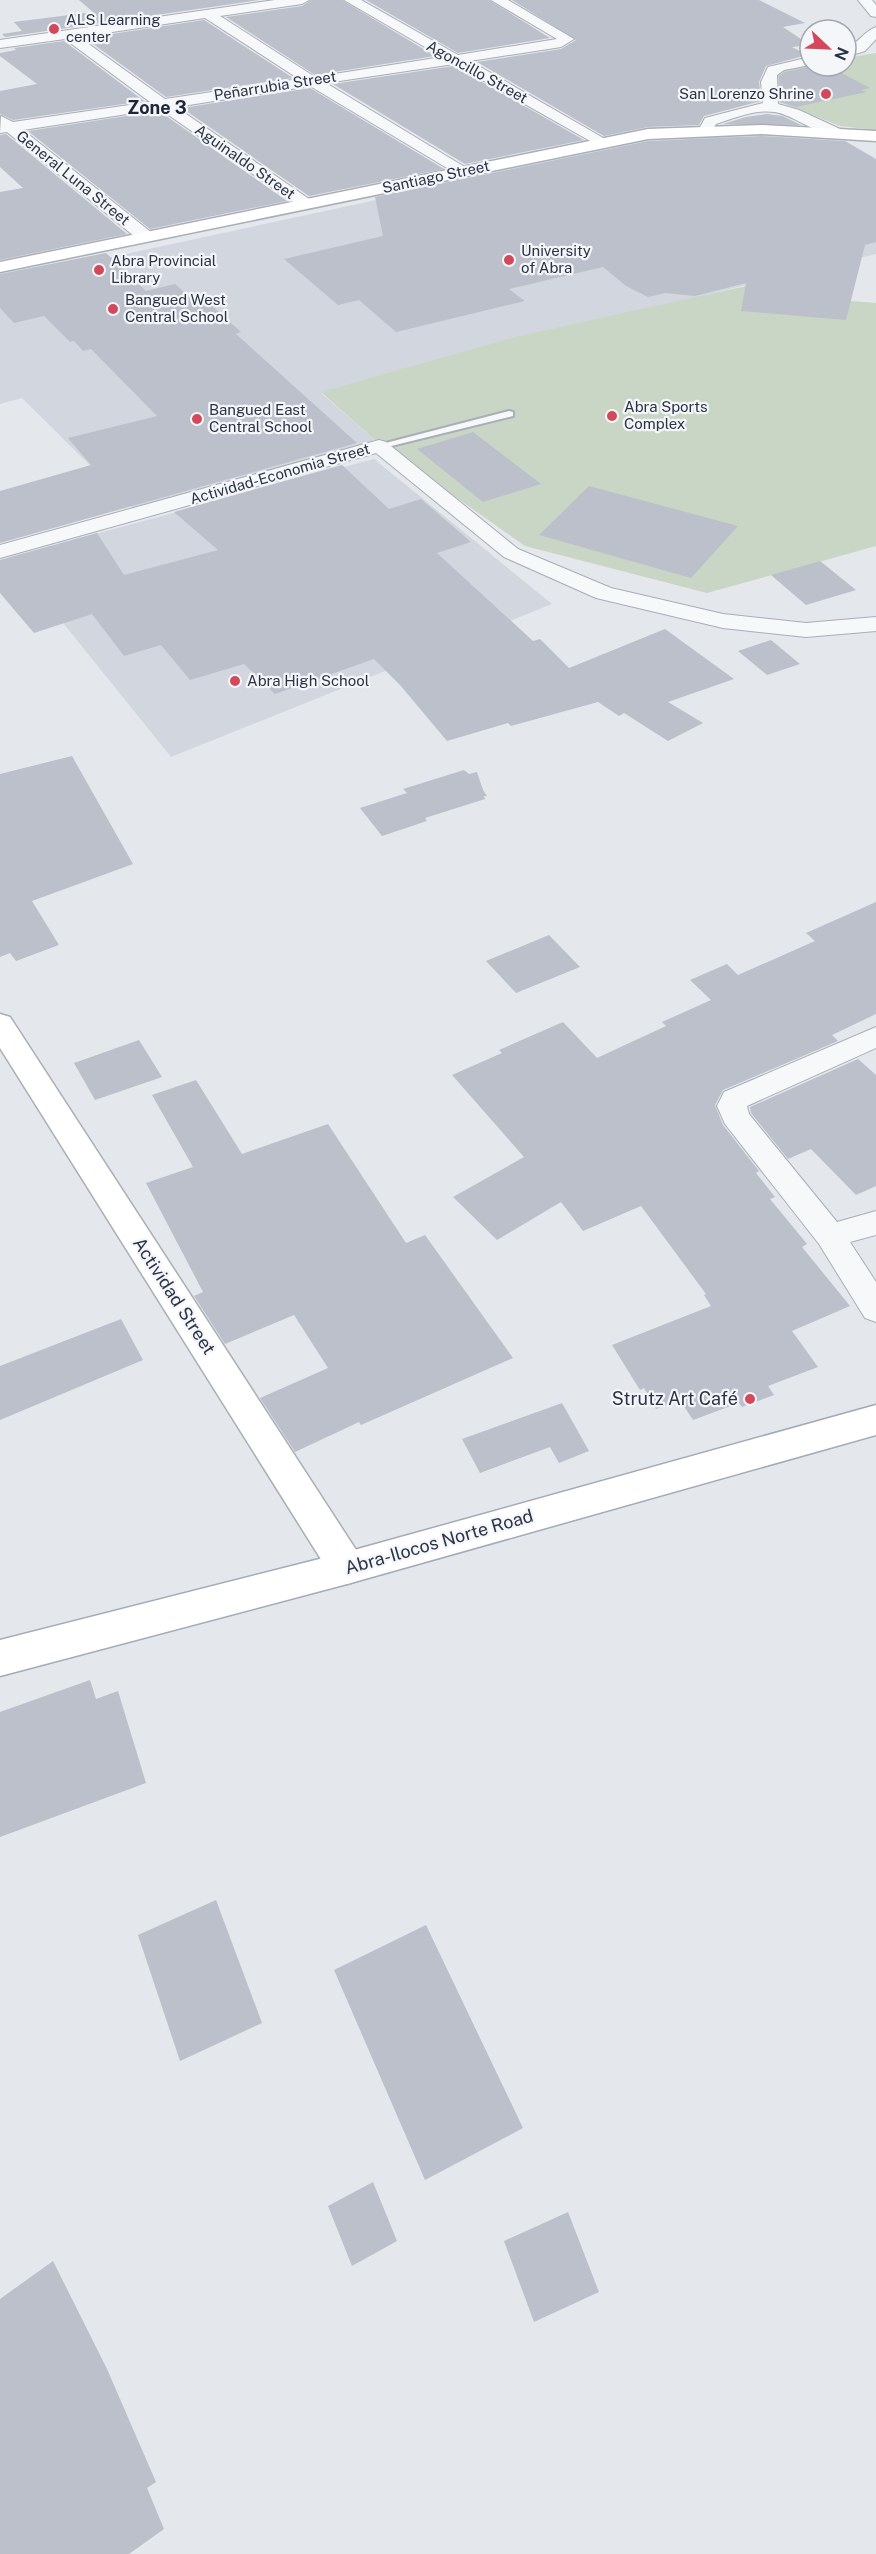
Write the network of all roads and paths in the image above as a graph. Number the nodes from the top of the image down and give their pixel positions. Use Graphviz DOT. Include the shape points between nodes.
graph roads {
  1 [pos="302,0"];
  2 [pos="351,0"];
  3 [pos="498,0"];
  4 [pos="865,0"];
  5 [pos="876,13"];
  6 [pos="208,14"];
  7 [pos="876,31"];
  8 [pos="68,34"];
  9 [pos="0,44"];
  10 [pos="858,49"];
  11 [pos="452,59"];
  12 [pos="798,64"];
  13 [pos="312,81"];
  14 [pos="161,103"];
  15 [pos="771,107"];
  16 [pos="4,125"];
  17 [pos="706,129"];
  18 [pos="835,132"];
  19 [pos="876,136"];
  20 [pos="604,143"];
  21 [pos="462,172"];
  22 [pos="306,204"];
  23 [pos="146,237"];
  24 [pos="0,267"];
  25 [pos="509,414"];
  26 [pos="379,446"];
  27 [pos="0,552"];
  28 [pos="876,624"];
  29 [pos="0,1024"];
  30 [pos="876,1037"];
  31 [pos="876,1223"];
  32 [pos="830,1236"];
  33 [pos="876,1309"];
  34 [pos="876,1420"];
  35 [pos="347,1568"];
  36 [pos="0,1658"];
  1 -- 6 [label="street"];
  2 -- 11 [label="street, Agoncillo Street"];
  3 -- 11 [label="street, Peñarrubia Street" via="567,39"];
  4 -- 5 [label="street"];
  6 -- 8 [label="street"];
  6 -- 13 [label="street"];
  7 -- 10 [label="street"];
  8 -- 9 [label="street"];
  8 -- 14 [label="street, Aguinaldo Street"];
  11 -- 13 [label="street, Peñarrubia Street"];
  11 -- 20 [label="street, Agoncillo Street"];
  12 -- 15 [label="street" via="772,69 767,83"];
  13 -- 14 [label="street, Peñarrubia Street"];
  13 -- 21 [label="street"];
  14 -- 16 [label="street, Peñarrubia Street"];
  14 -- 22 [label="street, Aguinaldo Street"];
  15 -- 17 [label="street" via="710,121"];
  15 -- 18 [label="street"];
  16 -- 23 [label="street, General Luna Street"];
  17 -- 18 [label="street, Santiago Street"];
  17 -- 20 [label="street, Santiago Street"];
  18 -- 19 [label="street, Santiago Street"];
  20 -- 21 [label="street, Santiago Street"];
  21 -- 22 [label="street, Santiago Street"];
  22 -- 23 [label="street, Santiago Street"];
  23 -- 24 [label="street, Santiago Street"];
  25 -- 26 [label="lane"];
  26 -- 27 [label="street, Actividad-Economia Street"];
  26 -- 28 [label="street, Actividad-Economia Street" via="511,553 604,593 723,621 806,630"];
  29 -- 35 [label="street, Actividad Street"];
  30 -- 32 [label="street" via="734,1099 732,1106 735,1117"];
  31 -- 32 [label="street"];
  32 -- 33 [label="street"];
  34 -- 35 [label="street, Abra-Ilocos Norte Road"];
  35 -- 36 [label="street, Abra-Ilocos Norte Road"];
}
